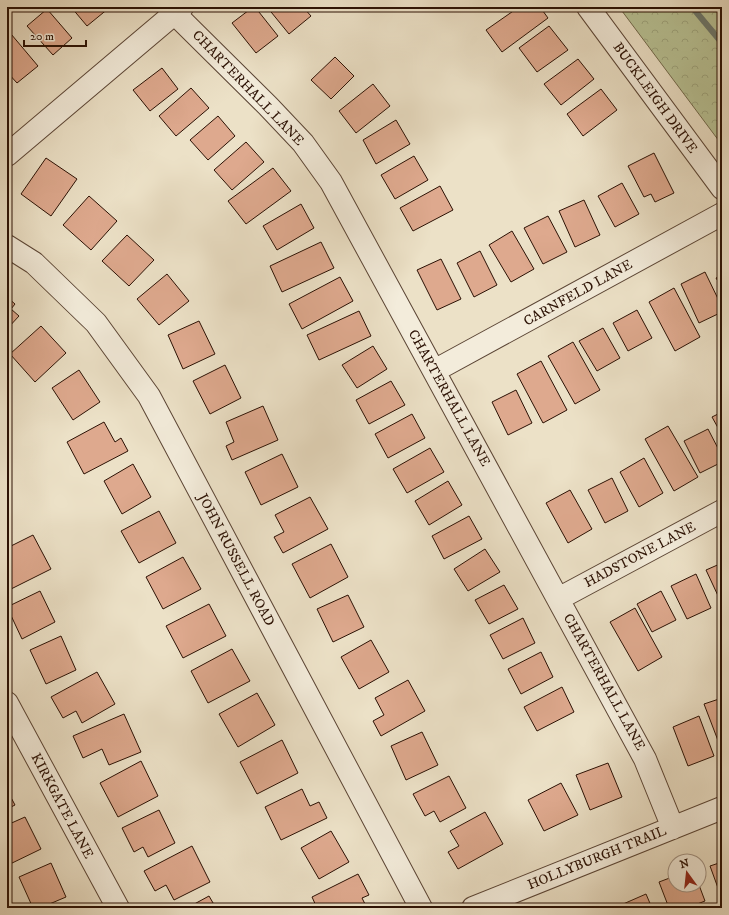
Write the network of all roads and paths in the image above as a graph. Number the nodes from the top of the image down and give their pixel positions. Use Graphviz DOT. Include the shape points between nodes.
graph roads {
  1 [pos="588,7"];
  2 [pos="175,9"];
  3 [pos="7,155"];
  4 [pos="722,188"];
  5 [pos="722,214"];
  6 [pos="7,246"];
  7 [pos="434,372"];
  8 [pos="722,511"];
  9 [pos="558,599"];
  10 [pos="7,703"];
  11 [pos="722,808"];
  12 [pos="673,828"];
  13 [pos="118,908"];
  14 [pos="421,908"];
  15 [pos="473,908"];
  1 -- 4 [label="street, BUCKLEIGH DRIVE"];
  2 -- 3 [label="street"];
  2 -- 7 [label="street, CHARTERHALL LANE" via="303,143 331,182"];
  5 -- 7 [label="street, CARNFELD LANE"];
  6 -- 14 [label="street, JOHN RUSSELL ROAD" via="34,263 96,323 148,396"];
  7 -- 9 [label="street, CHARTERHALL LANE"];
  8 -- 9 [label="street, HADSTONE LANE"];
  9 -- 12 [label="street, CHARTERHALL LANE" via="645,759"];
  10 -- 13 [label="street, KIRKGATE LANE"];
  11 -- 12 [label="street, HOLLYBURGH TRAIL"];
  12 -- 15 [label="street, HOLLYBURGH TRAIL"];
}
